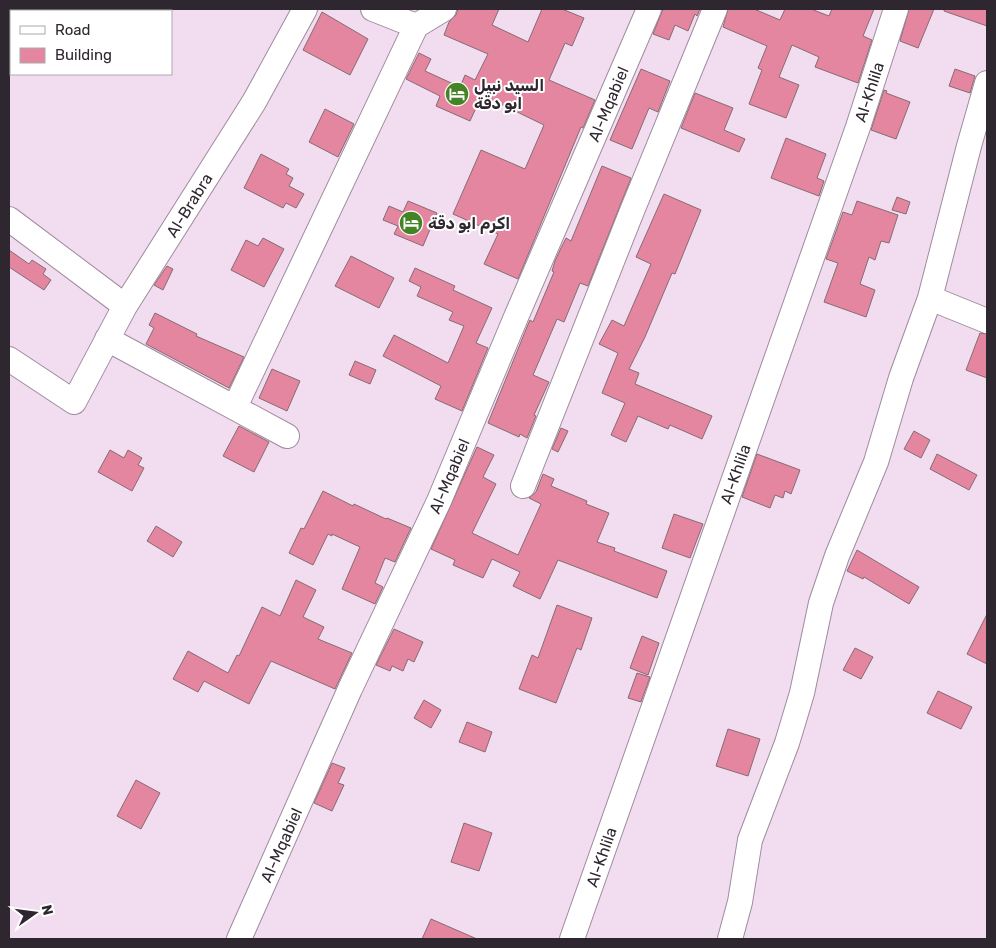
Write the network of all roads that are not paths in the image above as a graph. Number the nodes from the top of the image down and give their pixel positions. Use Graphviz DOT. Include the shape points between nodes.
graph roads {
  1 [pos="305,9"];
  2 [pos="373,9"];
  3 [pos="444,9"];
  4 [pos="649,9"];
  5 [pos="715,9"];
  6 [pos="896,9"];
  7 [pos="416,26"];
  8 [pos="987,83"];
  9 [pos="9,219"];
  10 [pos="930,298"];
  11 [pos="125,306"];
  12 [pos="987,321"];
  13 [pos="107,339"];
  14 [pos="9,359"];
  15 [pos="234,407"];
  16 [pos="288,436"];
  17 [pos="522,486"];
  18 [pos="239,939"];
  19 [pos="572,939"];
  20 [pos="730,939"];
  1 -- 11 [label="street, Al-Brabra" via="254,102"];
  2 -- 7 [label="street"];
  3 -- 7 [label="street"];
  4 -- 18 [label="street, Al-Mqabiel" via="438,501"];
  5 -- 17 [label="street"];
  6 -- 19 [label="street, Al-Khlila"];
  7 -- 15 [label="street"];
  8 -- 10 [label="street"];
  9 -- 11 [label="street"];
  10 -- 12 [label="street"];
  10 -- 20 [label="street" via="901,378 876,462 821,603 802,693 787,743 750,840"];
  11 -- 13 [label="street, Al-Brabra"];
  13 -- 14 [label="street, Al-Brabra" via="74,402"];
  13 -- 15 [label="street"];
  15 -- 16 [label="street"];
}
